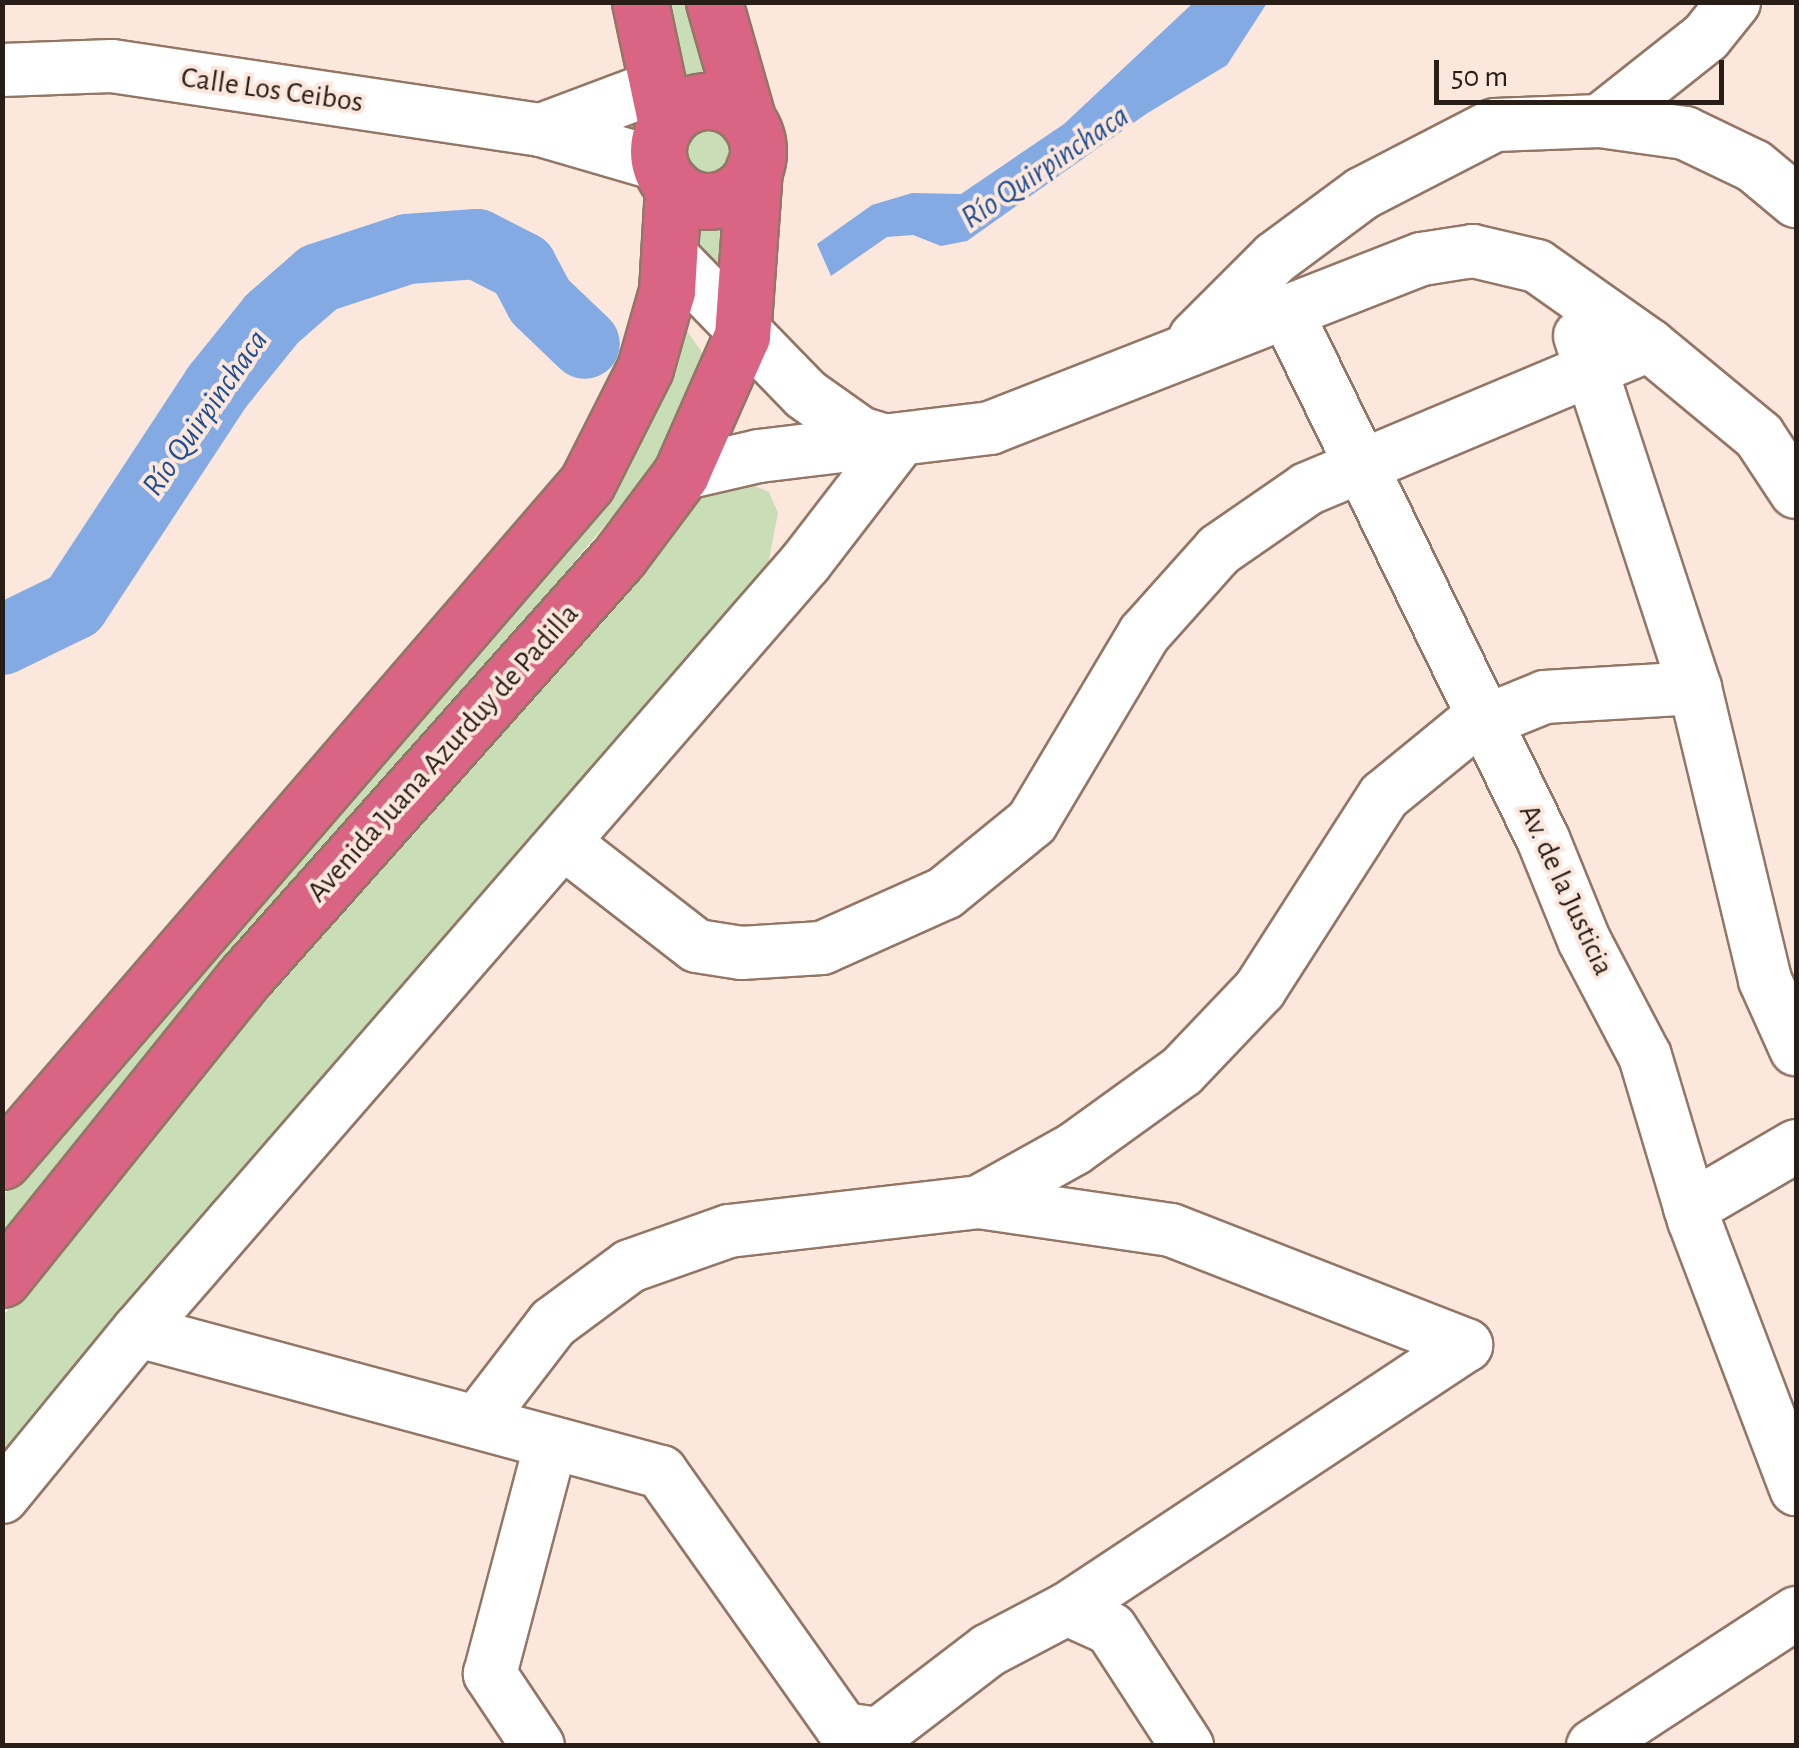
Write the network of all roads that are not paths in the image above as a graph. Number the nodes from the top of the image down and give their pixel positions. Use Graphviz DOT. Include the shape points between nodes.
graph roads {
  1 [pos="640,2"];
  2 [pos="714,2"];
  3 [pos="1734,2"];
  4 [pos="2,70"];
  5 [pos="1600,121"];
  6 [pos="541,130"];
  7 [pos="664,140"];
  8 [pos="751,145"];
  9 [pos="1796,200"];
  10 [pos="672,257"];
  11 [pos="1552,276"];
  12 [pos="1286,312"];
  13 [pos="742,336"];
  14 [pos="1649,345"];
  15 [pos="1180,353"];
  16 [pos="1594,367"];
  17 [pos="898,444"];
  18 [pos="1361,465"];
  19 [pos="681,474"];
  20 [pos="1796,492"];
  21 [pos="1695,688"];
  22 [pos="1486,722"];
  23 [pos="564,843"];
  24 [pos="1796,1048"];
  25 [pos="1796,1146"];
  26 [pos="2,1160"];
  27 [pos="978,1202"];
  28 [pos="1690,1208"];
  29 [pos="2,1279"];
  30 [pos="138,1331"];
  31 [pos="477,1422"];
  32 [pos="552,1442"];
  33 [pos="1796,1489"];
  34 [pos="2,1496"];
  35 [pos="1066,1609"];
  36 [pos="1796,1614"];
  37 [pos="538,1746"];
  38 [pos="1187,1746"];
  39 [pos="1593,1746"];
  1 -- 7 [label="highway"];
  2 -- 8 [label="highway, Avenida Juana Azurduy de Padilla"];
  3 -- 5 [label="street" via="1706,37"];
  4 -- 6 [label="street, Calle Los Ceibos" via="112,66"];
  5 -- 9 [label="street" via="1685,132 1754,166"];
  5 -- 15 [label="street" via="1494,125 1436,152 1363,193 1276,258"];
  6 -- 7 [label="street, Calle Los Ceibos"];
  6 -- 7 [label="street, Calle Los Ceibos"];
  7 -- 8 [label="highway" via="705,100 721,102"];
  7 -- 8 [label="highway" via="686,196 718,200 734,194"];
  7 -- 10 [label="highway"];
  8 -- 13 [label="highway, Avenida Juana Azurduy de Padilla"];
  10 -- 13 [label="street"];
  10 -- 26 [label="highway" via="645,368 586,483"];
  11 -- 12 [label="street" via="1537,266 1473,251 1422,259"];
  11 -- 14 [label="street"];
  11 -- 16 [label="street"];
  12 -- 15 [label="street"];
  12 -- 18 [label="street, Av. de la Justicia"];
  13 -- 17 [label="street" via="860,434"];
  13 -- 19 [label="highway, Avenida Juana Azurduy de Padilla"];
  14 -- 16 [label="street"];
  14 -- 20 [label="street" via="1759,436"];
  15 -- 17 [label="street" via="990,428"];
  16 -- 18 [label="street"];
  16 -- 21 [label="street"];
  17 -- 19 [label="street" via="758,456"];
  17 -- 23 [label="street" via="806,562"];
  18 -- 22 [label="street, Av. de la Justicia"];
  18 -- 23 [label="street" via="1307,490 1218,550 1144,634 1032,822 945,893 822,948 741,953 697,946"];
  19 -- 29 [label="highway, Avenida Juana Azurduy de Padilla" via="619,556 244,978"];
  21 -- 22 [label="street" via="1545,697"];
  21 -- 24 [label="street" via="1765,980"];
  22 -- 27 [label="street" via="1466,729 1384,796 1260,989 1182,1072 1074,1149"];
  22 -- 28 [label="street, Av. de la Justicia" via="1584,940 1646,1056"];
  23 -- 30 [label="street"];
  25 -- 28 [label="street"];
  27 -- 31 [label="street" via="729,1231 630,1266 553,1323"];
  27 -- 35 [label="street" via="1170,1230 1466,1345"];
  28 -- 33 [label="street, Av. de la Justicia"];
  30 -- 31 [label="street"];
  30 -- 34 [label="street"];
  31 -- 32 [label="street"];
  32 -- 35 [label="street" via="661,1472 843,1728 879,1734 990,1650"];
  32 -- 37 [label="street" via="490,1674"];
  35 -- 38 [label="street" via="1111,1628"];
  36 -- 39 [label="street"];
}
